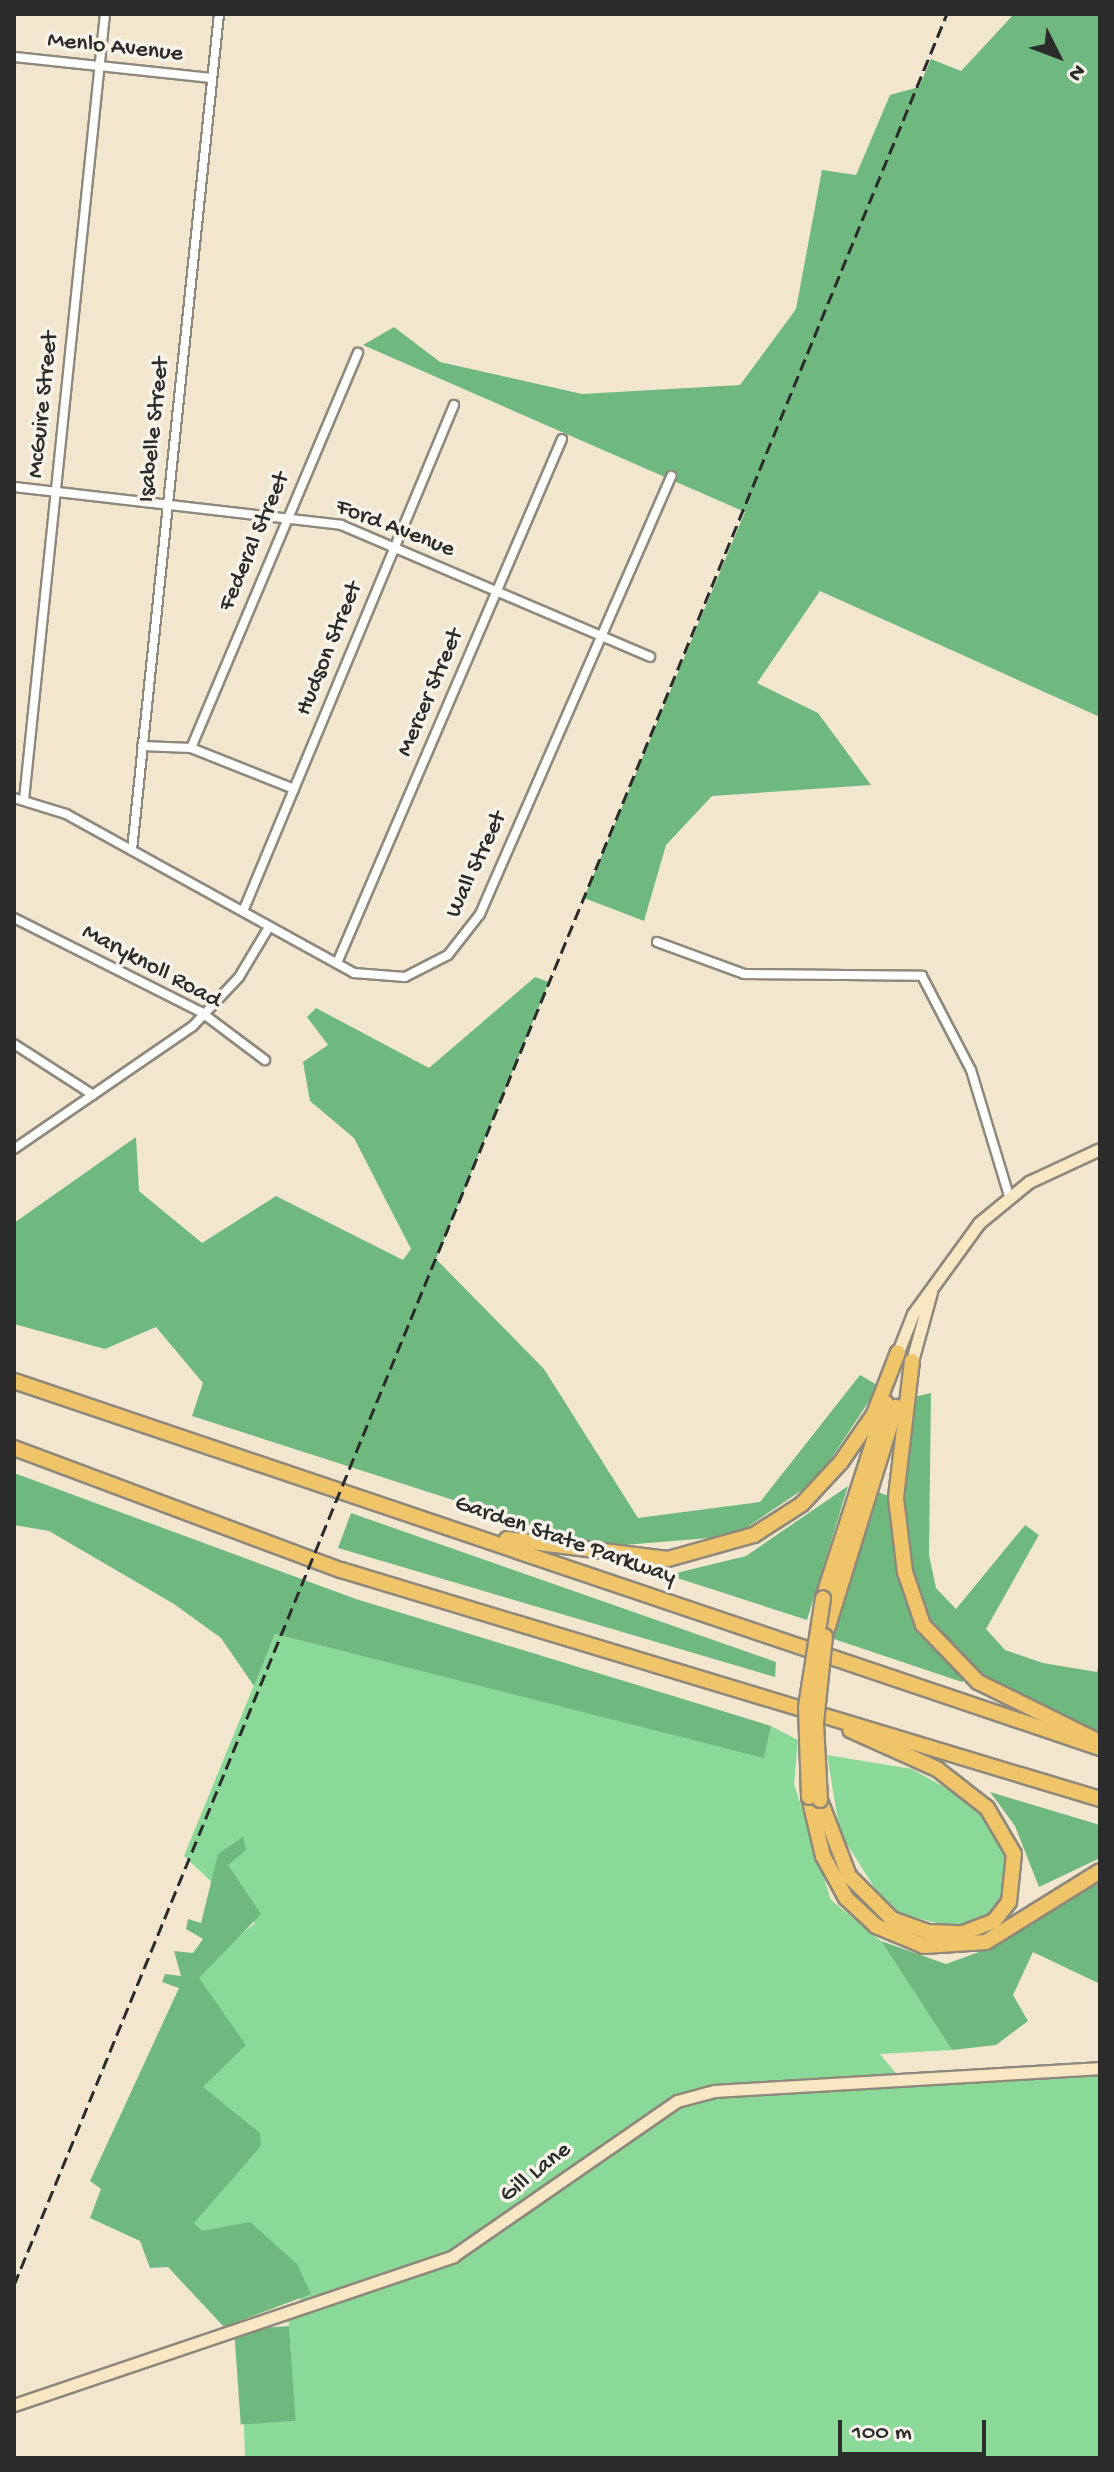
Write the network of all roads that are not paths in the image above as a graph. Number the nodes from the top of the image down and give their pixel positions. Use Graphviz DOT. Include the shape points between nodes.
graph roads {
  1 [pos="105,14"];
  2 [pos="219,14"];
  3 [pos="14,57"];
  4 [pos="99,67"];
  5 [pos="212,78"];
  6 [pos="358,353"];
  7 [pos="454,405"];
  8 [pos="562,439"];
  9 [pos="671,476"];
  10 [pos="14,487"];
  11 [pos="55,491"];
  12 [pos="168,503"];
  13 [pos="287,515"];
  14 [pos="394,547"];
  15 [pos="496,592"];
  16 [pos="599,636"];
  17 [pos="650,657"];
  18 [pos="142,746"];
  19 [pos="191,748"];
  20 [pos="294,789"];
  21 [pos="19,799"];
  22 [pos="132,850"];
  23 [pos="244,909"];
  24 [pos="14,918"];
  25 [pos="269,927"];
  26 [pos="657,942"];
  27 [pos="337,963"];
  28 [pos="205,1015"];
  29 [pos="14,1044"];
  30 [pos="265,1060"];
  31 [pos="93,1095"];
  32 [pos="16,1146"];
  33 [pos="1100,1149"];
  34 [pos="1009,1196"];
  35 [pos="933,1283"];
  36 [pos="898,1352"];
  37 [pos="912,1361"];
  38 [pos="14,1381"];
  39 [pos="14,1448"];
  40 [pos="484,1537"];
  41 [pos="828,1599"];
  42 [pos="822,1714"];
  43 [pos="1100,1742"];
  44 [pos="1100,1748"];
  45 [pos="815,1798"];
  46 [pos="1100,1799"];
  47 [pos="1100,1871"];
  48 [pos="1100,2068"];
  49 [pos="14,2405"];
  1 -- 4 [label="street, McGuire Street"];
  2 -- 5 [label="street, Isabelle Street"];
  3 -- 4 [label="street, Menlo Avenue"];
  4 -- 5 [label="street, Menlo Avenue"];
  4 -- 11 [label="street, McGuire Street"];
  5 -- 12 [label="street, Isabelle Street"];
  6 -- 13 [label="street, Federal Street"];
  7 -- 14 [label="street, Hudson Street"];
  8 -- 15 [label="street, Mercer Street"];
  9 -- 16 [label="street, Wall Street"];
  10 -- 11 [label="street, Ford Avenue"];
  11 -- 12 [label="street, Ford Avenue"];
  11 -- 21 [label="street, McGuire Street"];
  12 -- 13 [label="street, Ford Avenue"];
  12 -- 18 [label="street, Isabelle Street"];
  13 -- 14 [label="street, Ford Avenue" via="341,525"];
  13 -- 19 [label="street, Federal Street"];
  14 -- 15 [label="street, Ford Avenue"];
  14 -- 20 [label="street, Hudson Street"];
  15 -- 16 [label="street, Ford Avenue"];
  15 -- 27 [label="street, Mercer Street"];
  16 -- 17 [label="street, Ford Avenue"];
  16 -- 27 [label="street, Wall Street" via="464,940 405,977 382,979"];
  18 -- 19 [label="street"];
  18 -- 22 [label="street, Isabelle Street"];
  19 -- 20 [label="street"];
  20 -- 23 [label="street, Hudson Street"];
  21 -- 22 [label="street, Wall Street"];
  22 -- 23 [label="street, Wall Street"];
  23 -- 25 [label="street, Wall Street"];
  24 -- 28 [label="street, Maryknoll Road"];
  25 -- 27 [label="street, Wall Street"];
  25 -- 28 [label="street"];
  26 -- 34 [label="street" via="744,974 904,972 926,979 971,1070"];
  28 -- 30 [label="street, Maryknoll Road"];
  28 -- 31 [label="street"];
  29 -- 31 [label="street"];
  31 -- 32 [label="street"];
  33 -- 34 [label="street"];
  34 -- 35 [label="street"];
  35 -- 36 [label="street"];
  35 -- 37 [label="street"];
  36 -- 40 [label="highway" via="874,1414 832,1474 791,1513 743,1540 655,1559"];
  36 -- 41 [label="highway"];
  37 -- 41 [label="highway"];
  37 -- 43 [label="highway" via="896,1498 905,1572 923,1625 978,1682"];
  38 -- 40 [label="highway, Garden State Parkway"];
  39 -- 42 [label="highway" via="327,1565"];
  40 -- 44 [label="highway, Garden State Parkway"];
  41 -- 45 [label="highway, bridge" via="817,1695"];
  42 -- 45 [label="highway" via="928,1764 980,1800 1014,1854 1009,1902 994,1921 963,1933 927,1932 892,1919 849,1876"];
  42 -- 46 [label="highway"];
  45 -- 47 [label="highway" via="823,1856 846,1898 876,1926 924,1946 986,1942"];
  48 -- 49 [label="street, Gill Lane" via="715,2091 677,2101 453,2256"];
}
